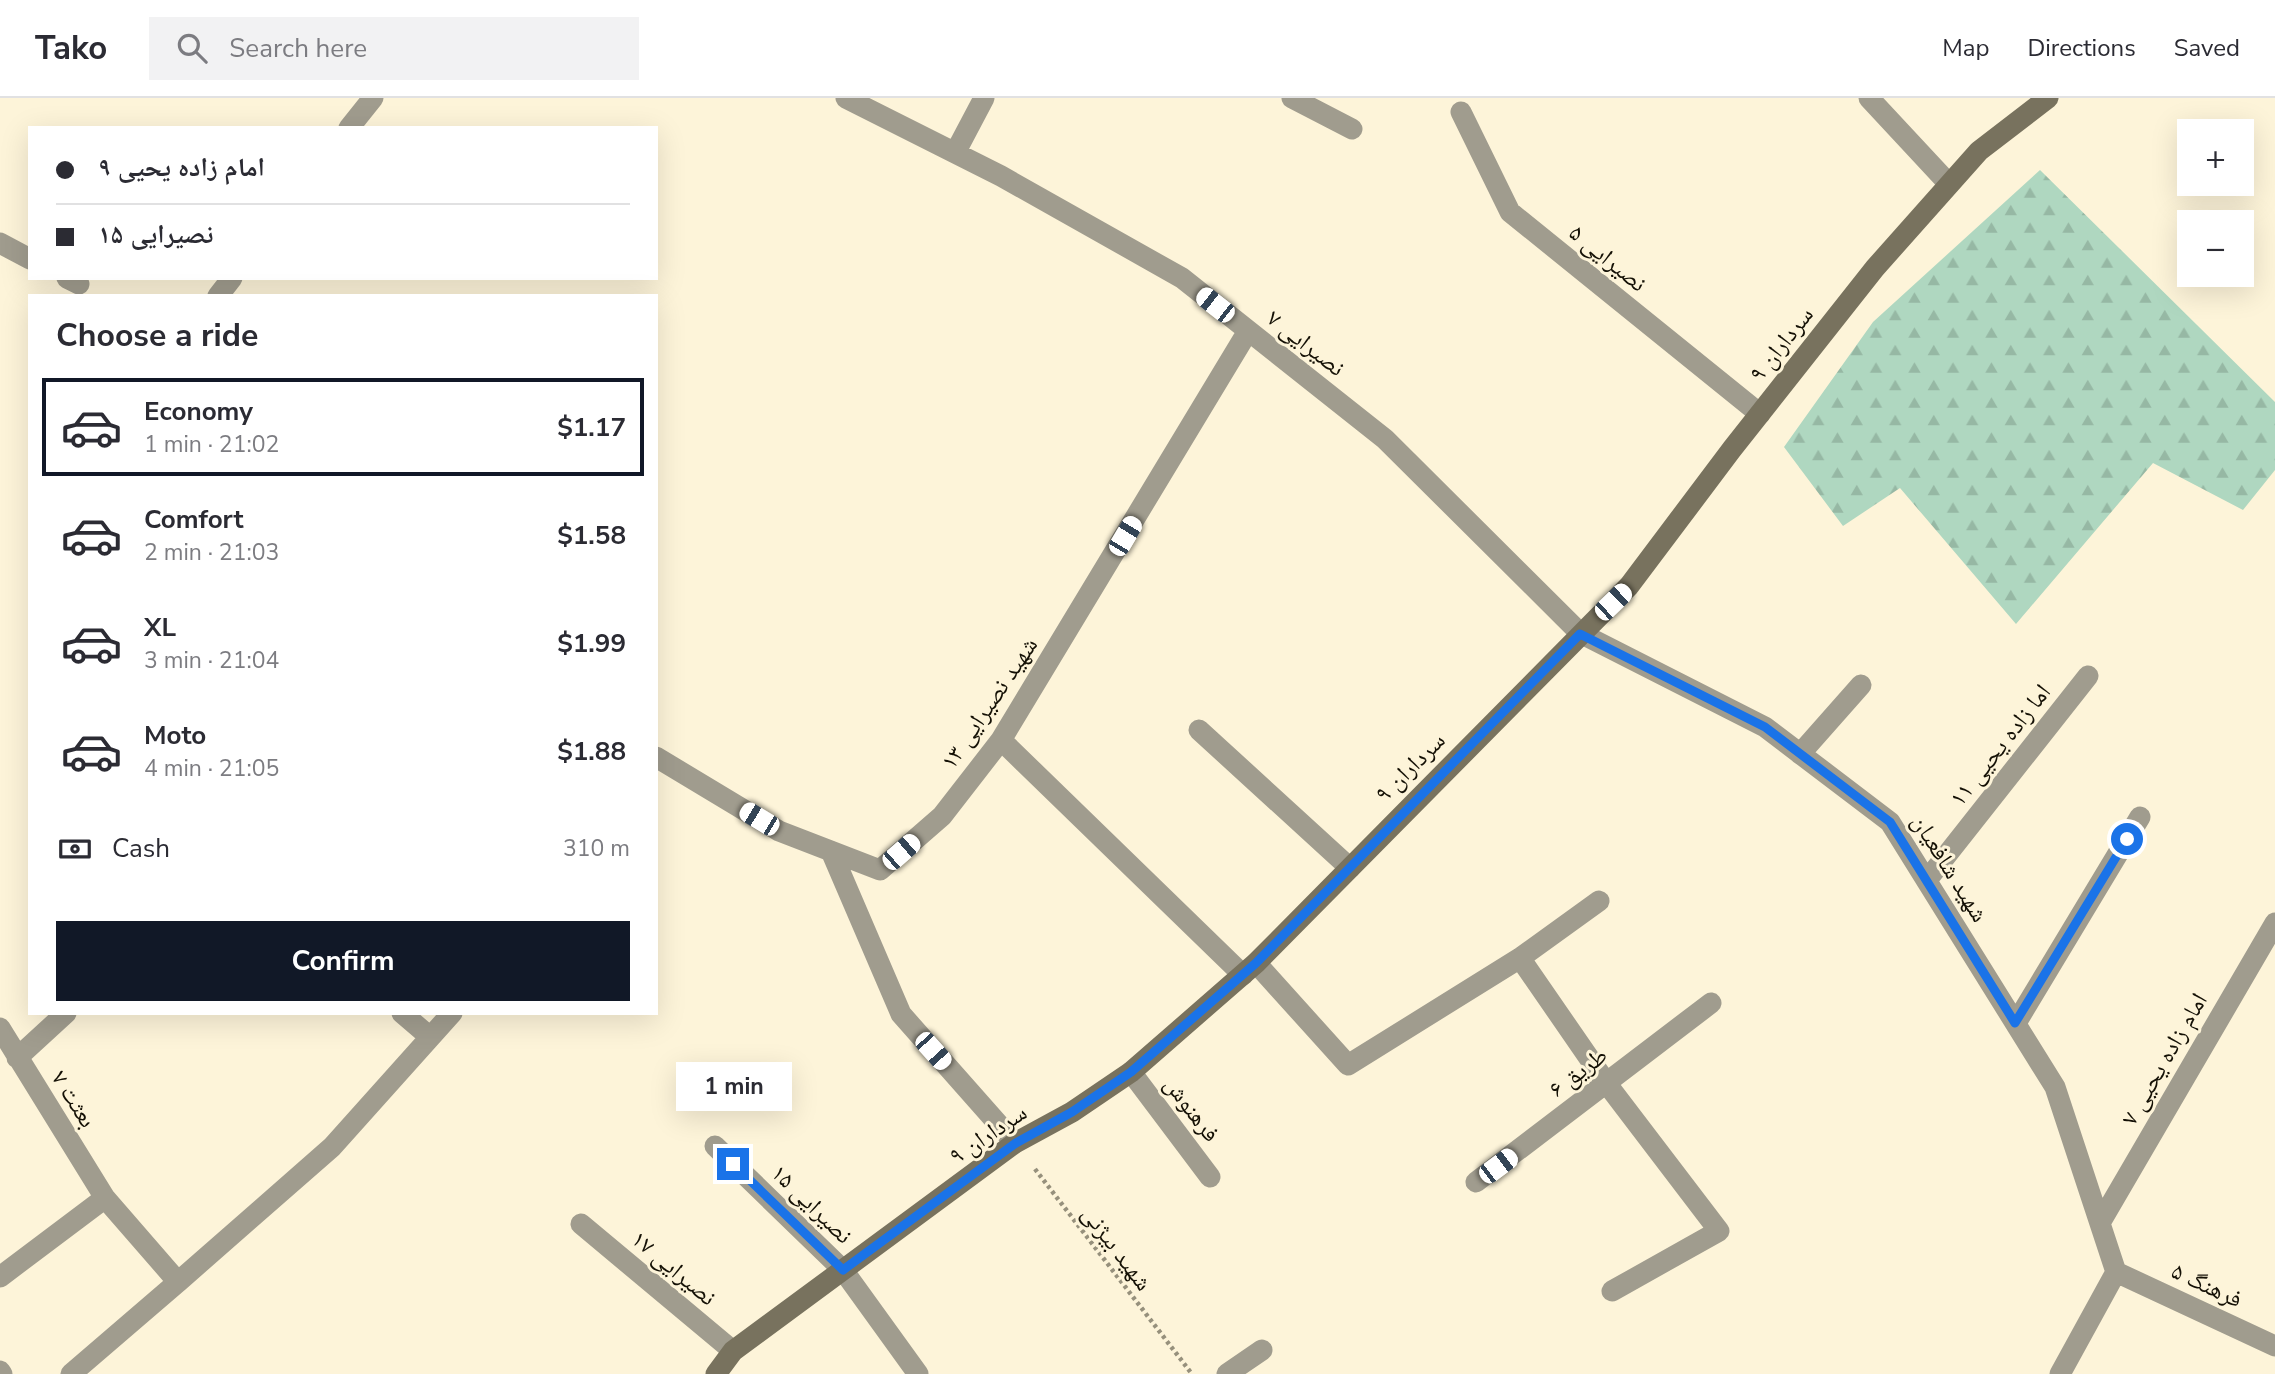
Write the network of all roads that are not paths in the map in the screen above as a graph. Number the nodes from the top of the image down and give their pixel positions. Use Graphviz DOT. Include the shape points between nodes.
graph roads {
  1 [pos="373,98"];
  2 [pos="846,98"];
  3 [pos="984,98"];
  4 [pos="1292,98"];
  5 [pos="1869,98"];
  6 [pos="2048,98"];
  7 [pos="1461,112"];
  8 [pos="351,126"];
  9 [pos="1352,129"];
  10 [pos="955,153"];
  11 [pos="1950,184"];
  12 [pos="0,243"];
  13 [pos="28,258"];
  14 [pos="230,280"];
  15 [pos="220,294"];
  16 [pos="1248,331"];
  17 [pos="1760,414"];
  18 [pos="1580,634"];
  19 [pos="2088,676"];
  20 [pos="1861,685"];
  21 [pos="1199,730"];
  22 [pos="1001,740"];
  23 [pos="1800,754"];
  24 [pos="658,761"];
  25 [pos="2140,817"];
  26 [pos="831,850"];
  27 [pos="1350,868"];
  28 [pos="1927,880"];
  29 [pos="1599,901"];
  30 [pos="2272,932"];
  31 [pos="1520,958"];
  32 [pos="1250,969"];
  33 [pos="1712,1003"];
  34 [pos="64,1015"];
  35 [pos="404,1015"];
  36 [pos="450,1015"];
  37 [pos="2015,1023"];
  38 [pos="0,1028"];
  39 [pos="430,1037"];
  40 [pos="17,1058"];
  41 [pos="1131,1072"];
  42 [pos="1607,1084"];
  43 [pos="1016,1143"];
  44 [pos="715,1146"];
  45 [pos="1210,1177"];
  46 [pos="1476,1182"];
  47 [pos="106,1198"];
  48 [pos="2100,1223"];
  49 [pos="581,1224"];
  50 [pos="843,1270"];
  51 [pos="2116,1272"];
  52 [pos="0,1277"];
  53 [pos="178,1282"];
  54 [pos="1612,1291"];
  55 [pos="2275,1346"];
  56 [pos="1262,1350"];
  57 [pos="733,1351"];
  58 [pos="71,1374"];
  59 [pos="716,1374"];
  60 [pos="919,1374"];
  61 [pos="1227,1374"];
  62 [pos="2060,1374"];
  1 -- 8 [label="street"];
  2 -- 10 [label="street, نصیرایی ۷"];
  3 -- 10 [label="street"];
  4 -- 9 [label="street"];
  5 -- 11 [label="street"];
  6 -- 11 [label="street, سرداران ۹" via="1979,151"];
  7 -- 17 [label="street, نصیرایی ۵" via="1510,212"];
  10 -- 16 [label="street, نصیرایی ۷" via="1182,278"];
  11 -- 17 [label="street, سرداران ۹" via="1875,268"];
  12 -- 13 [label="street"];
  14 -- 15 [label="street"];
  16 -- 18 [label="street, نصیرایی ۷" via="1385,439"];
  16 -- 22 [label="street, شهید نصیرایی ۱۳"];
  17 -- 18 [label="street, سرداران ۹" via="1629,586"];
  18 -- 23 [label="street, شهید شافعیان" via="1765,727"];
  18 -- 27 [label="street, سرداران ۹"];
  19 -- 28 [label="street, اما زاده یحیی ۱۱"];
  20 -- 23 [label="street"];
  21 -- 27 [label="street"];
  22 -- 26 [label="street, شهید نصیرایی ۱۳" via="942,816 880,870"];
  22 -- 32 [label="street"];
  23 -- 28 [label="street, شهید شافعیان" via="1890,822"];
  24 -- 26 [label="street, شهید نصیرایی ۱۳" via="779,831"];
  25 -- 37 [label="street"];
  26 -- 43 [label="street" via="901,1014"];
  27 -- 32 [label="street, سرداران ۹"];
  28 -- 37 [label="street, شهید شافعیان"];
  29 -- 31 [label="street"];
  30 -- 48 [label="street, امام زاده یحیی ۷"];
  31 -- 32 [label="street" via="1348,1065"];
  31 -- 42 [label="street"];
  32 -- 41 [label="street, سرداران ۹"];
  33 -- 42 [label="street, طریق ۶"];
  34 -- 40 [label="street"];
  35 -- 39 [label="street"];
  36 -- 39 [label="street"];
  37 -- 48 [label="street, شهید شافعیان" via="2055,1087"];
  38 -- 40 [label="street, بعثت ۷"];
  39 -- 53 [label="street" via="332,1146"];
  40 -- 47 [label="street, بعثت ۷"];
  41 -- 43 [label="street, سرداران ۹"];
  41 -- 45 [label="street, فرهنوش"];
  42 -- 46 [label="street, طریق ۶"];
  42 -- 54 [label="street" via="1719,1231"];
  43 -- 50 [label="street, سرداران ۹"];
  44 -- 50 [label="street, نصیرایی ۱۵"];
  47 -- 52 [label="street"];
  47 -- 53 [label="street, بعثت ۷"];
  48 -- 51 [label="street, شهید شافعیان"];
  49 -- 57 [label="street, نصیرایی ۱۷"];
  50 -- 57 [label="street, سرداران ۹"];
  50 -- 60 [label="street, نصیرایی ۱۵"];
  51 -- 55 [label="street, فرهنگ ۵"];
  51 -- 62 [label="street"];
  53 -- 58 [label="street"];
  56 -- 61 [label="street"];
  57 -- 59 [label="street, سرداران ۹"];
}
